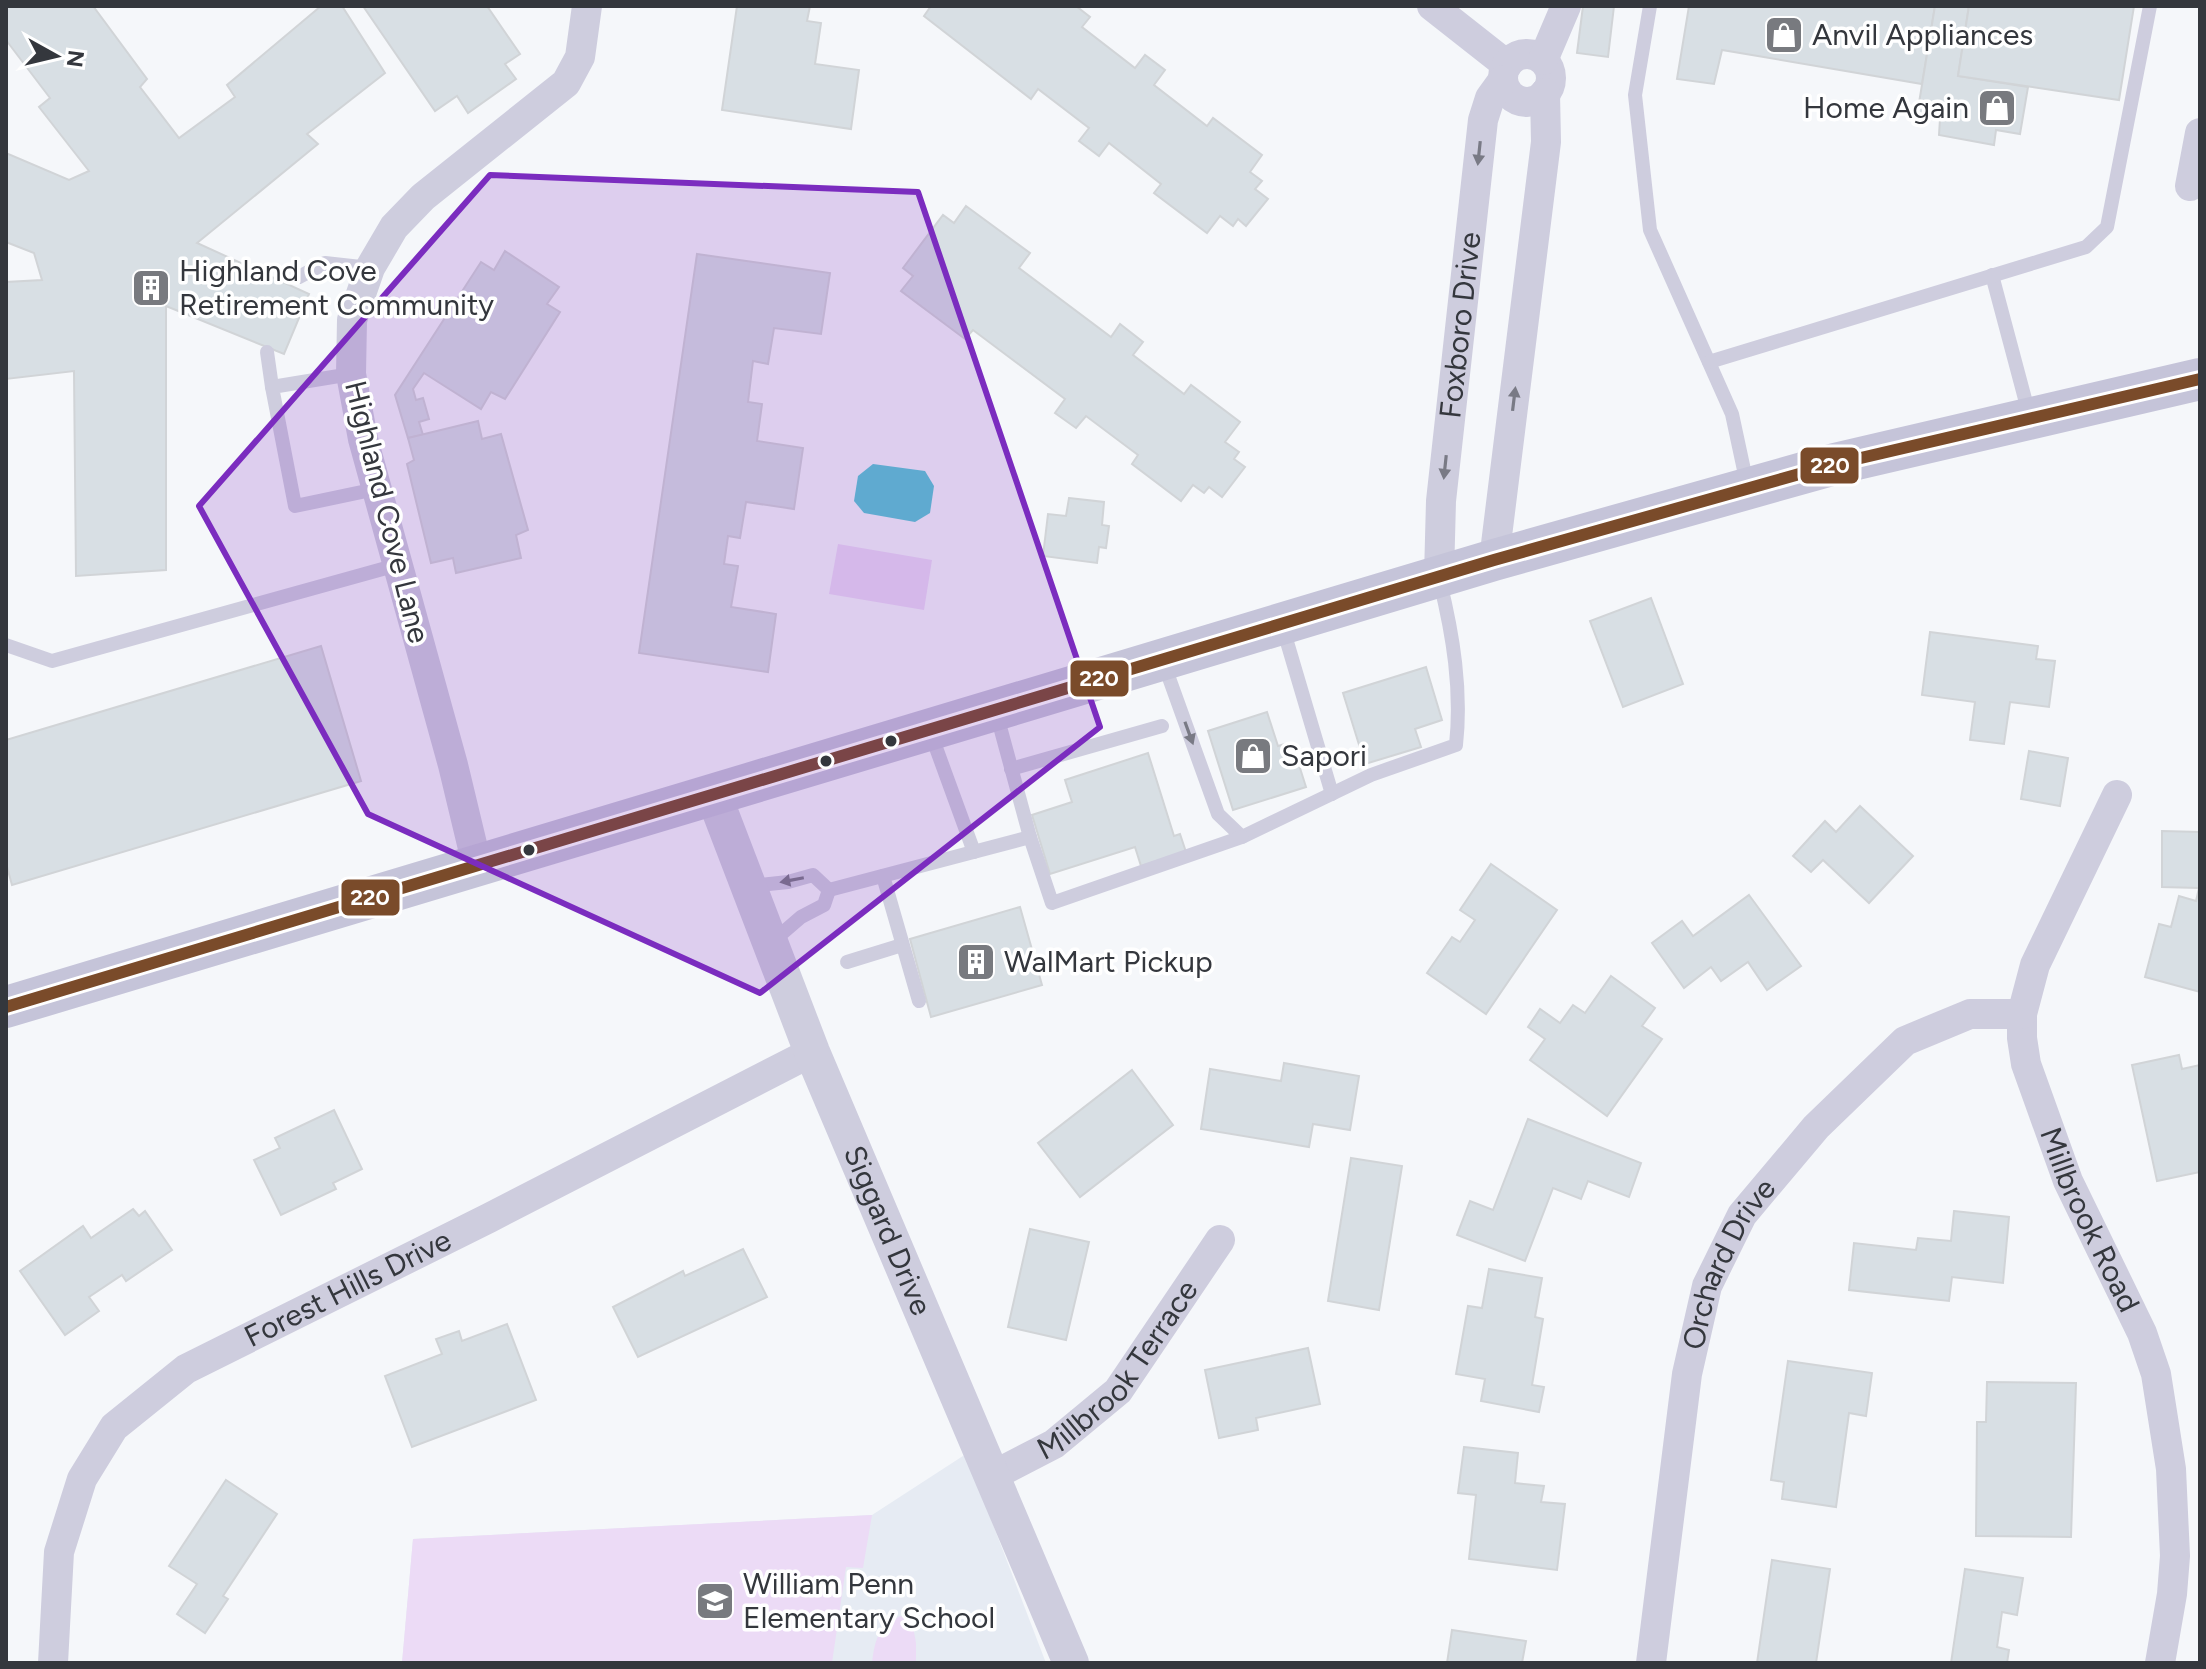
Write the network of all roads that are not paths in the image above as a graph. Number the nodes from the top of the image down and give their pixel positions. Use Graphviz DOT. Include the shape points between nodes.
graph roads {
  1 [pos="587,6"];
  2 [pos="1432,6"];
  3 [pos="1566,6"];
  4 [pos="1650,6"];
  5 [pos="2150,6"];
  6 [pos="1543,60"];
  7 [pos="1505,72"];
  8 [pos="1545,93"];
  9 [pos="2200,133"];
  10 [pos="2190,186"];
  11 [pos="370,268"];
  12 [pos="1992,275"];
  13 [pos="299,277"];
  14 [pos="267,352"];
  15 [pos="1709,362"];
  16 [pos="351,374"];
  17 [pos="2200,379"];
  18 [pos="272,387"];
  19 [pos="2030,417"];
  20 [pos="376,489"];
  21 [pos="1748,489"];
  22 [pos="1494,560"];
  23 [pos="397,565"];
  24 [pos="1439,576"];
  25 [pos="1282,624"];
  26 [pos="6,645"];
  27 [pos="1163,659"];
  28 [pos="996,712"];
  29 [pos="1162,726"];
  30 [pos="930,730"];
  31 [pos="1011,769"];
  32 [pos="1332,794"];
  33 [pos="2117,795"];
  34 [pos="714,796"];
  35 [pos="1030,837"];
  36 [pos="1242,837"];
  37 [pos="974,852"];
  38 [pos="477,865"];
  39 [pos="883,876"];
  40 [pos="749,886"];
  41 [pos="829,890"];
  42 [pos="771,943"];
  43 [pos="902,945"];
  44 [pos="847,962"];
  45 [pos="919,1001"];
  46 [pos="6,1007"];
  47 [pos="2022,1014"];
  48 [pos="812,1052"];
  49 [pos="1220,1240"];
  50 [pos="992,1476"];
  51 [pos="53,1663"];
  52 [pos="1071,1663"];
  53 [pos="1651,1663"];
  54 [pos="2160,1663"];
  1 -- 11 [label="street, Highland Cove Lane" via="580,57 566,83 423,197 394,227"];
  2 -- 7 [label="street"];
  3 -- 6 [label="street"];
  4 -- 15 [label="lane" via="1635,95 1650,230"];
  5 -- 12 [label="lane" via="2107,227 2086,247"];
  6 -- 7 [label="street" via="1526,54 1512,59"];
  6 -- 8 [label="street" via="1551,78"];
  7 -- 8 [label="street" via="1509,94 1524,102"];
  7 -- 24 [label="street, Foxboro Drive, one-way" via="1483,120 1441,501"];
  22 -- 8 [label="street, Foxboro Drive, one-way" via="1546,142"];
  9 -- 10 [label="street"];
  11 -- 13 [label="lane" via="325,263"];
  11 -- 16 [label="street, Highland Cove Lane" via="352,320"];
  12 -- 15 [label="lane"];
  12 -- 19 [label="lane"];
  14 -- 18 [label="lane"];
  15 -- 21 [label="lane" via="1732,414"];
  16 -- 18 [label="lane"];
  16 -- 20 [label="street, Highland Cove Lane"];
  17 -- 19 [label="main road"];
  18 -- 20 [label="lane" via="295,506"];
  19 -- 21 [label="main road"];
  20 -- 23 [label="street, Highland Cove Lane"];
  21 -- 22 [label="main road"];
  22 -- 24 [label="main road"];
  23 -- 26 [label="lane" via="52,661"];
  23 -- 38 [label="street, Highland Cove Lane"];
  24 -- 25 [label="main road"];
  24 -- 32 [label="lane" via="1454,640 1456,745"];
  25 -- 27 [label="main road"];
  25 -- 32 [label="lane"];
  27 -- 28 [label="main road"];
  27 -- 36 [label="lane, one-way" via="1218,814"];
  28 -- 30 [label="main road"];
  28 -- 31 [label="lane"];
  29 -- 31 [label="lane"];
  30 -- 34 [label="main road"];
  30 -- 37 [label="lane"];
  31 -- 35 [label="lane"];
  32 -- 36 [label="lane"];
  33 -- 47 [label="street, Millbrook Road" via="2035,965"];
  34 -- 38 [label="main road"];
  34 -- 40 [label="street, Siggard Drive"];
  35 -- 36 [label="lane" via="1052,903"];
  35 -- 37 [label="lane"];
  37 -- 39 [label="lane"];
  38 -- 46 [label="main road"];
  39 -- 41 [label="lane"];
  39 -- 43 [label="lane"];
  41 -- 40 [label="lane, one-way" via="813,875"];
  40 -- 42 [label="street, Siggard Drive"];
  41 -- 42 [label="lane" via="824,905"];
  42 -- 48 [label="street, Siggard Drive"];
  43 -- 44 [label="lane"];
  43 -- 45 [label="lane"];
  47 -- 53 [label="street, Orchard Drive" via="1970,1014 1905,1041 1816,1127 1742,1215 1707,1286 1687,1374"];
  47 -- 54 [label="street, Millbrook Road" via="2026,1064 2068,1181 2142,1333 2156,1374 2171,1469 2175,1556"];
  48 -- 50 [label="street, Siggard Drive"];
  48 -- 51 [label="street, Forest Hills Drive" via="186,1369 114,1427 82,1479 59,1552"];
  49 -- 50 [label="street, Millbrook Terrace" via="1118,1391 1054,1444"];
  50 -- 52 [label="street, Siggard Drive"];
}
